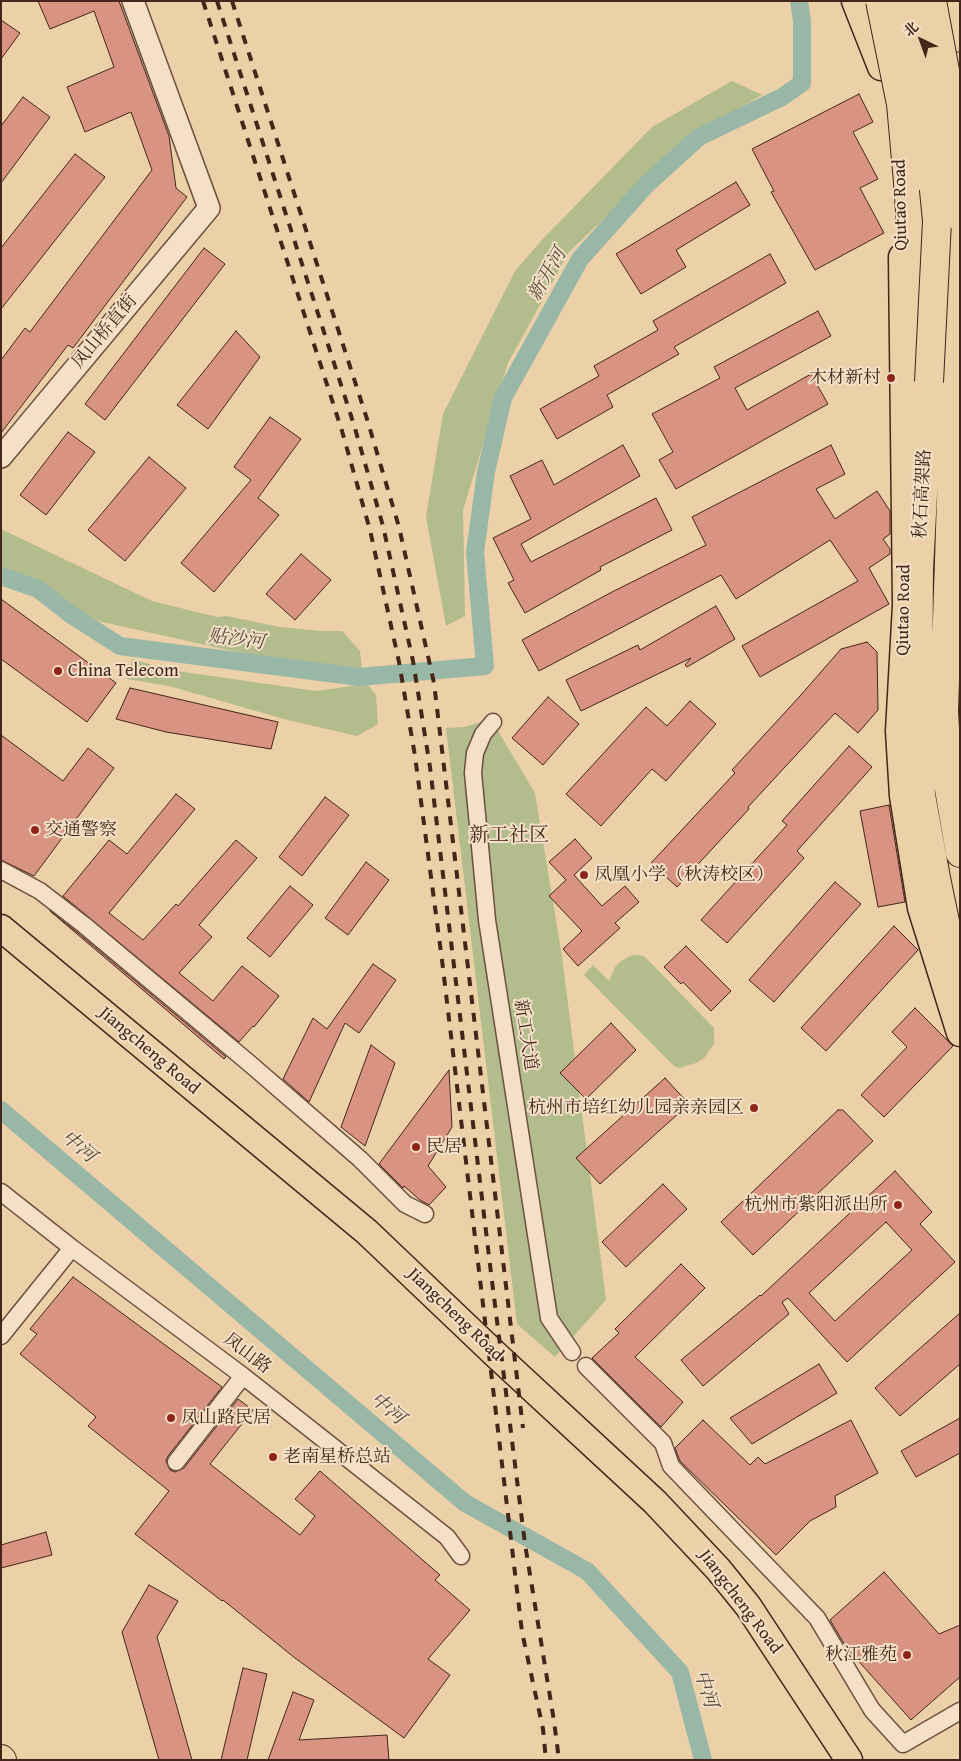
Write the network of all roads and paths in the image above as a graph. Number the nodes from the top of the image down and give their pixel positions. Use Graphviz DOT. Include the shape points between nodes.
graph roads {
  1 [pos="133,1"];
  2 [pos="854,1"];
  3 [pos="879,1"];
  4 [pos="906,1"];
  5 [pos="932,1"];
  6 [pos="945,1"];
  7 [pos="952,1"];
  8 [pos="960,3"];
  9 [pos="957,38"];
  10 [pos="881,67"];
  11 [pos="958,91"];
  12 [pos="960,152"];
  13 [pos="960,217"];
  14 [pos="960,228"];
  15 [pos="929,382"];
  16 [pos="1,457"];
  17 [pos="960,600"];
  18 [pos="493,722"];
  19 [pos="960,730"];
  20 [pos="960,853"];
  21 [pos="1,870"];
  22 [pos="1,928"];
  23 [pos="960,985"];
  24 [pos="960,1033"];
  25 [pos="1,1192"];
  26 [pos="425,1214"];
  27 [pos="72,1248"];
  28 [pos="1,1336"];
  29 [pos="572,1352"];
  30 [pos="586,1366"];
  31 [pos="243,1376"];
  32 [pos="176,1462"];
  33 [pos="461,1556"];
  34 [pos="960,1711"];
  35 [pos="849,1760"];
  1 -- 16 [label="street, 凤山桥直街" via="209,208"];
  2 -- 10 [label="main road"];
  3 -- 10 [label="main road, Qiutao Road"];
  3 -- 15 [label="highway, bridge" via="901,104 915,283"];
  4 -- 15 [label="highway, 秋石高架路, bridge" via="929,139 937,222"];
  5 -- 13 [label="highway, bridge" via="946,76"];
  6 -- 9 [label="main road"];
  7 -- 9 [label="highway"];
  8 -- 9 [label="main road"];
  9 -- 10 [label="street"];
  9 -- 11 [label="main road"];
  10 -- 11 [label="street"];
  10 -- 24 [label="main road, Qiutao Road" via="901,152 906,605 899,731 903,796 920,908"];
  11 -- 12 [label="main road"];
  14 -- 20 [label="highway, 秋石高架路" via="944,712 948,783"];
  15 -- 23 [label="highway, 秋石高架路" via="919,569 921,794"];
  17 -- 19 [label="highway" via="957,655"];
  18 -- 29 [label="street, 新工大道" via="482,734 475,753 473,773 487,920 550,1318"];
  21 -- 26 [label="street" via="40,891 84,925 249,1063 405,1204"];
  22 -- 35 [label="main road, Jiangcheng Road" via="368,1232 655,1502 748,1606"];
  25 -- 27 [label="street, 凤山路"];
  27 -- 28 [label="street"];
  27 -- 31 [label="street, 凤山路"];
  30 -- 34 [label="street" via="664,1443 671,1466 817,1618 872,1710 903,1744"];
  31 -- 32 [label="street"];
  31 -- 33 [label="street, 凤山路" via="447,1537"];
}
